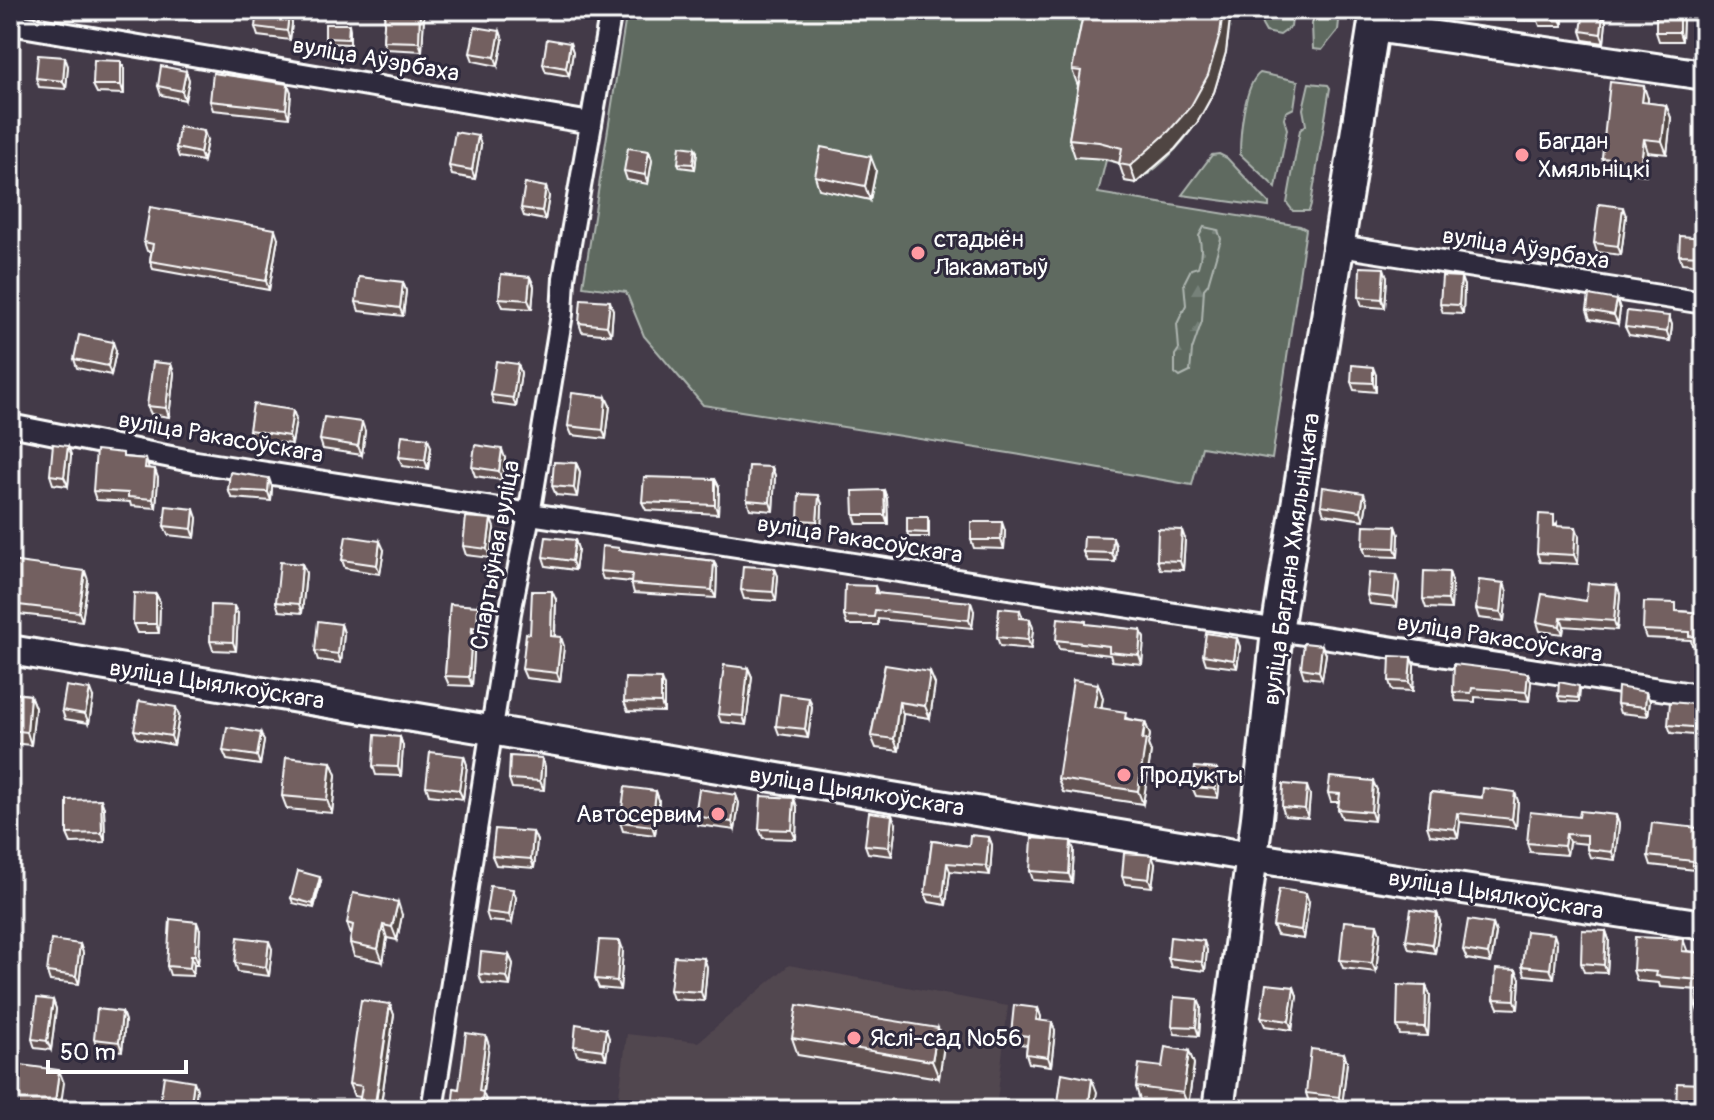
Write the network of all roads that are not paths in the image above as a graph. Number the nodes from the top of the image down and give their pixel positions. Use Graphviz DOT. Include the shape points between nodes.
graph roads {
  1 [pos="611,10"];
  2 [pos="1375,18"];
  3 [pos="10,24"];
  4 [pos="1704,75"];
  5 [pos="591,123"];
  6 [pos="1340,246"];
  7 [pos="1704,303"];
  8 [pos="10,425"];
  9 [pos="529,515"];
  10 [pos="1277,631"];
  11 [pos="10,650"];
  12 [pos="1704,696"];
  13 [pos="493,730"];
  14 [pos="1251,857"];
  15 [pos="1704,925"];
  16 [pos="432,1110"];
  17 [pos="1218,1110"];
  1 -- 5 [label="street, Спартыўная вуліца"];
  2 -- 4 [label="street"];
  2 -- 6 [label="main road, вуліца Багдана Хмяльніцкага"];
  3 -- 5 [label="street, вуліца Аўэрбаха"];
  5 -- 9 [label="street, Спартыўная вуліца"];
  6 -- 7 [label="street, вуліца Аўэрбаха"];
  6 -- 10 [label="main road, вуліца Багдана Хмяльніцкага"];
  8 -- 9 [label="street, вуліца Ракасоўскага" via="196,462"];
  9 -- 10 [label="street, вуліца Ракасоўскага"];
  9 -- 13 [label="street, Спартыўная вуліца"];
  10 -- 12 [label="street, вуліца Ракасоўскага"];
  10 -- 14 [label="main road, вуліца Багдана Хмяльніцкага"];
  11 -- 13 [label="street, вуліца Цыялкоўскага"];
  13 -- 14 [label="street, вуліца Цыялкоўскага"];
  13 -- 16 [label="street, Спартыўная вуліца"];
  14 -- 15 [label="street, вуліца Цыялкоўскага"];
  14 -- 17 [label="main road, вуліца Багдана Хмяльніцкага"];
}
